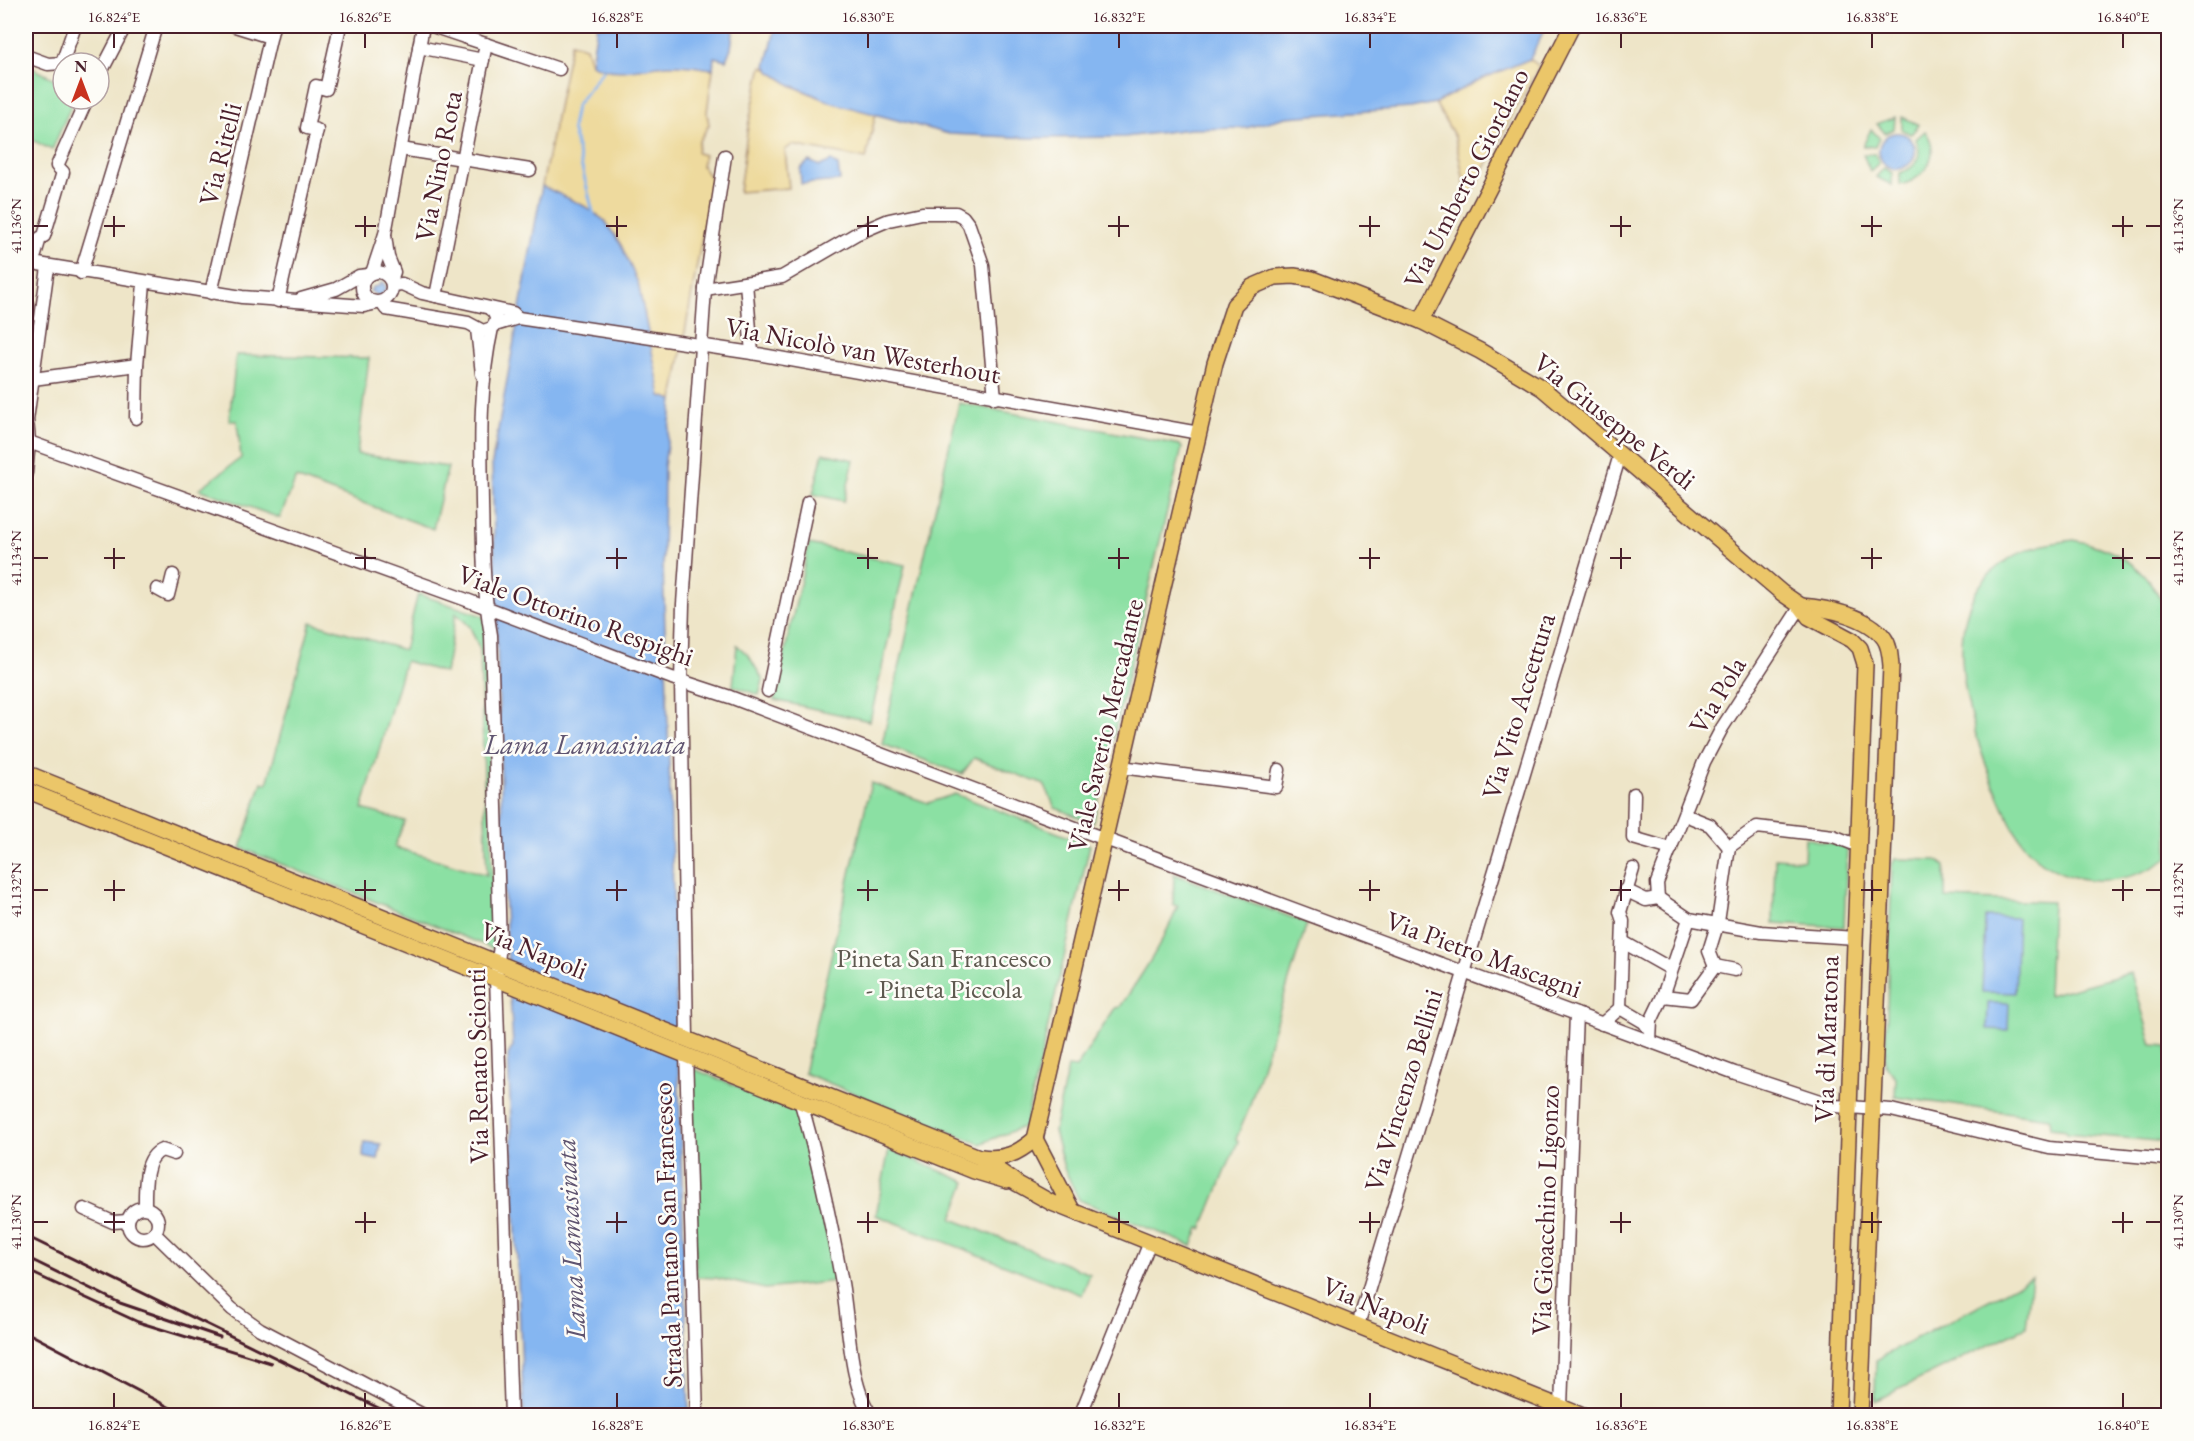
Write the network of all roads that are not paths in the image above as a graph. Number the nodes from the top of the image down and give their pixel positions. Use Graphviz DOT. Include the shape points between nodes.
graph roads {
  1 [pos="75,26"];
  2 [pos="125,26"];
  3 [pos="156,26"];
  4 [pos="235,26"];
  5 [pos="340,26"];
  6 [pos="423,26"];
  7 [pos="432,26"];
  8 [pos="1572,26"];
  9 [pos="272,31"];
  10 [pos="486,44"];
  11 [pos="419,47"];
  12 [pos="111,53"];
  13 [pos="26,56"];
  14 [pos="483,60"];
  15 [pos="559,69"];
  16 [pos="82,111"];
  17 [pos="400,149"];
  18 [pos="725,156"];
  19 [pos="465,159"];
  20 [pos="530,170"];
  21 [pos="385,234"];
  22 [pos="30,258"];
  23 [pos="48,267"];
  24 [pos="81,273"];
  25 [pos="370,274"];
  26 [pos="1312,279"];
  27 [pos="144,283"];
  28 [pos="392,283"];
  29 [pos="746,283"];
  30 [pos="705,289"];
  31 [pos="211,293"];
  32 [pos="436,296"];
  33 [pos="278,301"];
  34 [pos="294,302"];
  35 [pos="379,302"];
  36 [pos="487,308"];
  37 [pos="518,318"];
  38 [pos="1421,321"];
  39 [pos="475,327"];
  40 [pos="494,327"];
  41 [pos="698,346"];
  42 [pos="752,353"];
  43 [pos="136,365"];
  44 [pos="483,378"];
  45 [pos="33,379"];
  46 [pos="995,398"];
  47 [pos="136,418"];
  48 [pos="1199,433"];
  49 [pos="29,442"];
  50 [pos="1620,455"];
  51 [pos="26,473"];
  52 [pos="808,502"];
  53 [pos="172,575"];
  54 [pos="164,594"];
  55 [pos="1801,606"];
  56 [pos="489,609"];
  57 [pos="1865,664"];
  58 [pos="1892,666"];
  59 [pos="677,680"];
  60 [pos="768,691"];
  61 [pos="1121,767"];
  62 [pos="1279,770"];
  63 [pos="26,772"];
  64 [pos="26,790"];
  65 [pos="1634,794"];
  66 [pos="1685,815"];
  67 [pos="1104,839"];
  68 [pos="1859,846"];
  69 [pos="1729,847"];
  70 [pos="1885,847"];
  71 [pos="1671,849"];
  72 [pos="1633,869"];
  73 [pos="1626,890"];
  74 [pos="1658,898"];
  75 [pos="1689,919"];
  76 [pos="1718,922"];
  77 [pos="1856,938"];
  78 [pos="1623,942"];
  79 [pos="1715,966"];
  80 [pos="1671,969"];
  81 [pos="1735,970"];
  82 [pos="500,972"];
  83 [pos="1463,972"];
  84 [pos="1663,996"];
  85 [pos="1620,1008"];
  86 [pos="1576,1014"];
  87 [pos="1602,1024"];
  88 [pos="1649,1035"];
  89 [pos="686,1046"];
  90 [pos="800,1100"];
  91 [pos="1849,1106"];
  92 [pos="1872,1108"];
  93 [pos="1035,1139"];
  94 [pos="174,1154"];
  95 [pos="979,1157"];
  96 [pos="2169,1160"];
  97 [pos="1018,1185"];
  98 [pos="145,1208"];
  99 [pos="84,1209"];
  100 [pos="1072,1210"];
  101 [pos="128,1221"];
  102 [pos="154,1233"];
  103 [pos="1150,1242"];
  104 [pos="1358,1325"];
  105 [pos="1561,1407"];
  106 [pos="872,1415"];
  107 [pos="425,1416"];
  108 [pos="511,1416"];
  109 [pos="697,1416"];
  110 [pos="1080,1416"];
  111 [pos="1582,1416"];
  112 [pos="1838,1416"];
  113 [pos="1860,1416"];
  1 -- 13 [label="street" via="63,63"];
  2 -- 12 [label="street"];
  3 -- 24 [label="street"];
  4 -- 9 [label="street"];
  5 -- 33 [label="street" via="326,89 316,86 307,128 316,130"];
  6 -- 11 [label="street"];
  7 -- 10 [label="street"];
  8 -- 38 [label="main road, Via Umberto Giordano"];
  9 -- 31 [label="street, Via Ritelli"];
  10 -- 14 [label="street, Via Nino Rota"];
  10 -- 15 [label="street"];
  11 -- 14 [label="street"];
  11 -- 17 [label="street"];
  14 -- 19 [label="street, Via Nino Rota"];
  16 -- 22 [label="street" via="57,166 63,172 44,236"];
  17 -- 19 [label="street"];
  17 -- 21 [label="street"];
  18 -- 30 [label="street"];
  19 -- 20 [label="street"];
  19 -- 32 [label="street, Via Nino Rota"];
  21 -- 25 [label="street"];
  21 -- 28 [label="street" via="394,272"];
  22 -- 23 [label="street"];
  23 -- 24 [label="street"];
  23 -- 45 [label="street"];
  24 -- 27 [label="street"];
  25 -- 28 [label="street, Via Nicolò van Westerhout" via="381,273"];
  25 -- 34 [label="street"];
  25 -- 35 [label="street" via="363,282 363,292 368,299"];
  26 -- 38 [label="main road, Via Giuseppe Verdi"];
  26 -- 48 [label="main road, Viale Saverio Mercadante" via="1294,276 1266,280 1234,305 1218,351"];
  27 -- 31 [label="street"];
  27 -- 43 [label="street"];
  28 -- 32 [label="street, Via Nicolò van Westerhout"];
  28 -- 35 [label="street" via="391,294"];
  29 -- 30 [label="street"];
  29 -- 42 [label="street"];
  29 -- 46 [label="street" via="783,277 856,234 889,220 922,213 956,213 963,217 983,265"];
  30 -- 41 [label="street"];
  31 -- 33 [label="street"];
  32 -- 36 [label="street, Via Nicolò van Westerhout"];
  33 -- 34 [label="street"];
  34 -- 35 [label="street" via="364,306"];
  35 -- 39 [label="street, Via Nicolò van Westerhout" via="386,309"];
  36 -- 37 [label="street, Via Nicolò van Westerhout" via="513,313"];
  36 -- 39 [label="street" via="474,314"];
  36 -- 40 [label="street" via="496,318"];
  37 -- 40 [label="street, Via Nicolò van Westerhout"];
  37 -- 41 [label="street, Via Nicolò van Westerhout"];
  38 -- 50 [label="main road, Via Giuseppe Verdi" via="1542,388"];
  39 -- 40 [label="street, Via Nicolò van Westerhout" via="483,331"];
  39 -- 44 [label="street"];
  40 -- 44 [label="street"];
  41 -- 42 [label="street, Via Nicolò van Westerhout"];
  41 -- 59 [label="street"];
  42 -- 46 [label="street, Via Nicolò van Westerhout"];
  43 -- 45 [label="street"];
  43 -- 47 [label="street"];
  44 -- 56 [label="street, Via Renato Scionti" via="482,474"];
  45 -- 49 [label="street" via="27,420"];
  46 -- 48 [label="street, Via Nicolò van Westerhout"];
  48 -- 61 [label="main road, Viale Saverio Mercadante"];
  49 -- 51 [label="street"];
  49 -- 56 [label="street, Viale Ottorino Respighi"];
  50 -- 55 [label="main road, Via Giuseppe Verdi"];
  50 -- 83 [label="street, Via Vito Accettura"];
  52 -- 60 [label="street"];
  53 -- 54 [label="street"];
  55 -- 57 [label="main road, Via Giuseppe Verdi" via="1809,617 1852,640 1860,648"];
  55 -- 58 [label="main road, Via Giuseppe Verdi" via="1851,617 1875,629 1889,647"];
  55 -- 66 [label="street, Via Pola" via="1722,728 1704,762"];
  56 -- 59 [label="street, Viale Ottorino Respighi"];
  56 -- 82 [label="street, Via Renato Scionti"];
  57 -- 68 [label="main road, Via di Maratona"];
  58 -- 70 [label="main road, Via di Maratona"];
  59 -- 67 [label="street, Viale Ottorino Respighi"];
  59 -- 89 [label="street"];
  61 -- 62 [label="street" via="1276,787"];
  61 -- 67 [label="main road, Viale Saverio Mercadante"];
  63 -- 82 [label="main road, Via Napoli"];
  64 -- 82 [label="main road, Via Napoli"];
  65 -- 71 [label="street" via="1633,838"];
  66 -- 69 [label="street" via="1710,825"];
  66 -- 71 [label="street, Via Pola"];
  67 -- 83 [label="street, Via Pietro Mascagni"];
  67 -- 93 [label="main road, Viale Saverio Mercadante"];
  68 -- 69 [label="street" via="1833,836 1757,827"];
  68 -- 70 [label="main road"];
  68 -- 77 [label="main road, Via di Maratona"];
  69 -- 76 [label="street"];
  70 -- 92 [label="main road, Via di Maratona"];
  71 -- 74 [label="street, Via Pola" via="1657,883"];
  72 -- 73 [label="street"];
  73 -- 74 [label="street" via="1646,900"];
  73 -- 78 [label="street" via="1620,912"];
  74 -- 75 [label="street"];
  75 -- 76 [label="street"];
  75 -- 80 [label="street"];
  76 -- 77 [label="street" via="1761,932"];
  76 -- 79 [label="street" via="1709,951"];
  77 -- 91 [label="main road, Via di Maratona"];
  78 -- 80 [label="street"];
  78 -- 85 [label="street"];
  79 -- 81 [label="street"];
  79 -- 84 [label="street" via="1691,999"];
  80 -- 84 [label="street"];
  82 -- 89 [label="main road, Via Napoli"];
  82 -- 108 [label="street, Via Renato Scionti"];
  83 -- 86 [label="street, Via Pietro Mascagni"];
  83 -- 104 [label="street, Via Vincenzo Bellini"];
  84 -- 88 [label="street"];
  85 -- 87 [label="street"];
  85 -- 88 [label="street" via="1644,1022"];
  86 -- 87 [label="street, Via Pietro Mascagni"];
  86 -- 105 [label="street, Via Gioacchino Ligonzo"];
  87 -- 88 [label="street, Via Pietro Mascagni"];
  88 -- 91 [label="street, Via Pietro Mascagni" via="1836,1106"];
  89 -- 90 [label="main road, Via Napoli"];
  89 -- 95 [label="main road, Via Napoli"];
  89 -- 109 [label="street, Strada Pantano San Francesco"];
  90 -- 97 [label="main road, Via Napoli"];
  90 -- 106 [label="street" via="843,1283 859,1395"];
  91 -- 92 [label="street, Via Pietro Mascagni"];
  91 -- 112 [label="main road, Via di Maratona"];
  92 -- 96 [label="street, Via Pietro Mascagni" via="1899,1111 2049,1148"];
  92 -- 113 [label="main road, Via di Maratona"];
  93 -- 95 [label="main road" via="1008,1157"];
  93 -- 100 [label="main road"];
  94 -- 98 [label="street" via="162,1150 153,1158 144,1186"];
  95 -- 97 [label="main road, Via Napoli"];
  97 -- 100 [label="main road, Via Napoli"];
  98 -- 101 [label="street" via="132,1212"];
  98 -- 102 [label="street" via="157,1218"];
  99 -- 101 [label="street" via="113,1222"];
  100 -- 103 [label="main road, Via Napoli"];
  101 -- 102 [label="street" via="129,1230 136,1236 145,1238"];
  102 -- 107 [label="street" via="232,1309 260,1329"];
  103 -- 104 [label="main road, Via Napoli"];
  103 -- 110 [label="street"];
  104 -- 105 [label="main road, Via Napoli"];
  105 -- 111 [label="main road, Via Napoli"];
}
